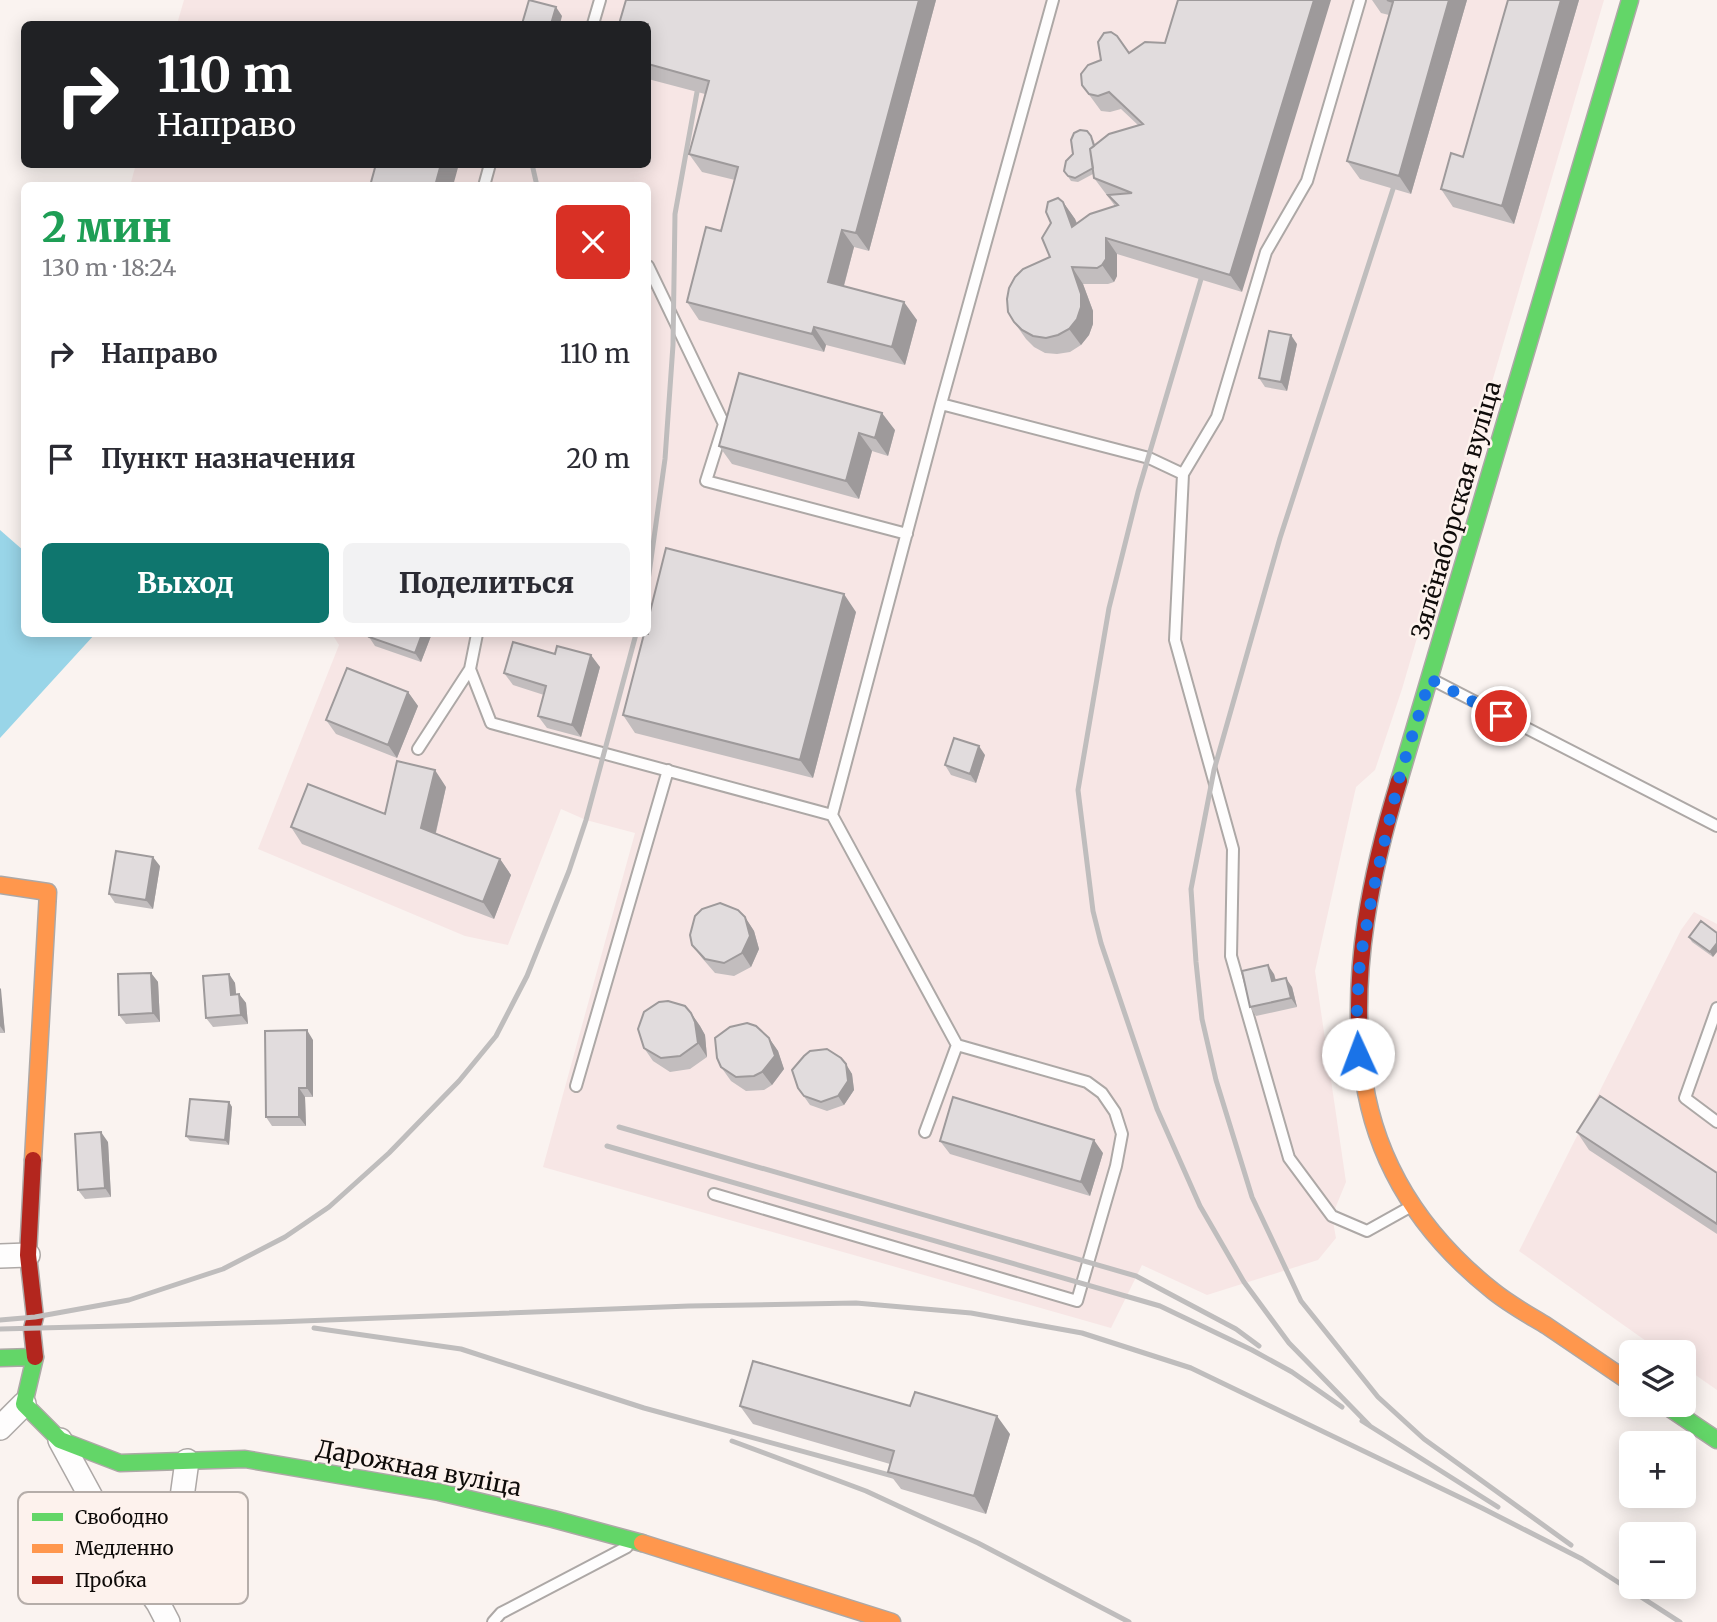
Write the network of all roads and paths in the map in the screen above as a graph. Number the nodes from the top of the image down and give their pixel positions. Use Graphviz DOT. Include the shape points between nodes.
graph roads {
  1 [pos="600,0"];
  2 [pos="1053,0"];
  3 [pos="1360,0"];
  4 [pos="1630,0"];
  5 [pos="594,21"];
  6 [pos="651,272"];
  7 [pos="941,404"];
  8 [pos="1182,474"];
  9 [pos="907,534"];
  10 [pos="477,637"];
  11 [pos="470,669"];
  12 [pos="1430,679"];
  13 [pos="418,749"];
  14 [pos="668,770"];
  15 [pos="832,815"];
  16 [pos="1716,828"];
  17 [pos="0,885"];
  18 [pos="1717,1008"];
  19 [pos="957,1045"];
  20 [pos="576,1086"];
  21 [pos="1717,1122"];
  22 [pos="925,1132"];
  23 [pos="714,1195"];
  24 [pos="1412,1206"];
  25 [pos="27,1255"];
  26 [pos="0,1256"];
  27 [pos="35,1357"];
  28 [pos="0,1358"];
  29 [pos="1619,1375"];
  30 [pos="24,1404"];
  31 [pos="1683,1417"];
  32 [pos="0,1428"];
  33 [pos="60,1440"];
  34 [pos="1717,1440"];
  35 [pos="187,1461"];
  36 [pos="88,1492"];
  37 [pos="183,1492"];
  38 [pos="637,1542"];
  39 [pos="493,1622"];
  40 [pos="892,1622"];
  1 -- 5 [label="lane"];
  2 -- 7 [label="lane"];
  3 -- 8 [label="lane" via="1307,181 1266,252 1217,418"];
  4 -- 12 [label="main road, Зялёнаборская вуліца"];
  6 -- 9 [label="lane" via="724,424 706,481"];
  7 -- 8 [label="lane" via="1149,458"];
  7 -- 9 [label="lane"];
  8 -- 24 [label="lane" via="1175,640 1233,849 1231,956 1289,1158 1332,1216 1367,1231"];
  9 -- 15 [label="lane"];
  10 -- 11 [label="lane"];
  11 -- 13 [label="lane"];
  11 -- 14 [label="lane" via="491,723"];
  12 -- 16 [label="lane"];
  12 -- 24 [label="main road, Зялёнаборская вуліца" via="1377,867 1360,960 1357,1007 1358,1054 1367,1102 1381,1149"];
  14 -- 15 [label="lane"];
  14 -- 20 [label="lane"];
  15 -- 19 [label="lane"];
  17 -- 25 [label="main road" via="48,892"];
  18 -- 21 [label="lane" via="1685,1098"];
  19 -- 22 [label="lane"];
  19 -- 23 [label="lane" via="1087,1082 1115,1112 1122,1134 1116,1166 1077,1301"];
  24 -- 29 [label="main road, Зялёнаборская вуліца" via="1488,1287"];
  25 -- 26 [label="street"];
  25 -- 27 [label="main road"];
  27 -- 28 [label="main road"];
  27 -- 30 [label="main road"];
  30 -- 32 [label="street"];
  30 -- 33 [label="main road, Дарожная вуліца"];
  31 -- 34 [label="main road"];
  33 -- 35 [label="main road, Дарожная вуліца" via="120,1463"];
  33 -- 36 [label="street"];
  35 -- 37 [label="street"];
  35 -- 38 [label="main road, Дарожная вуліца" via="245,1459 439,1492"];
  38 -- 39 [label="lane" via="501,1613"];
  38 -- 40 [label="main road, Дарожная вуліца"];
}
